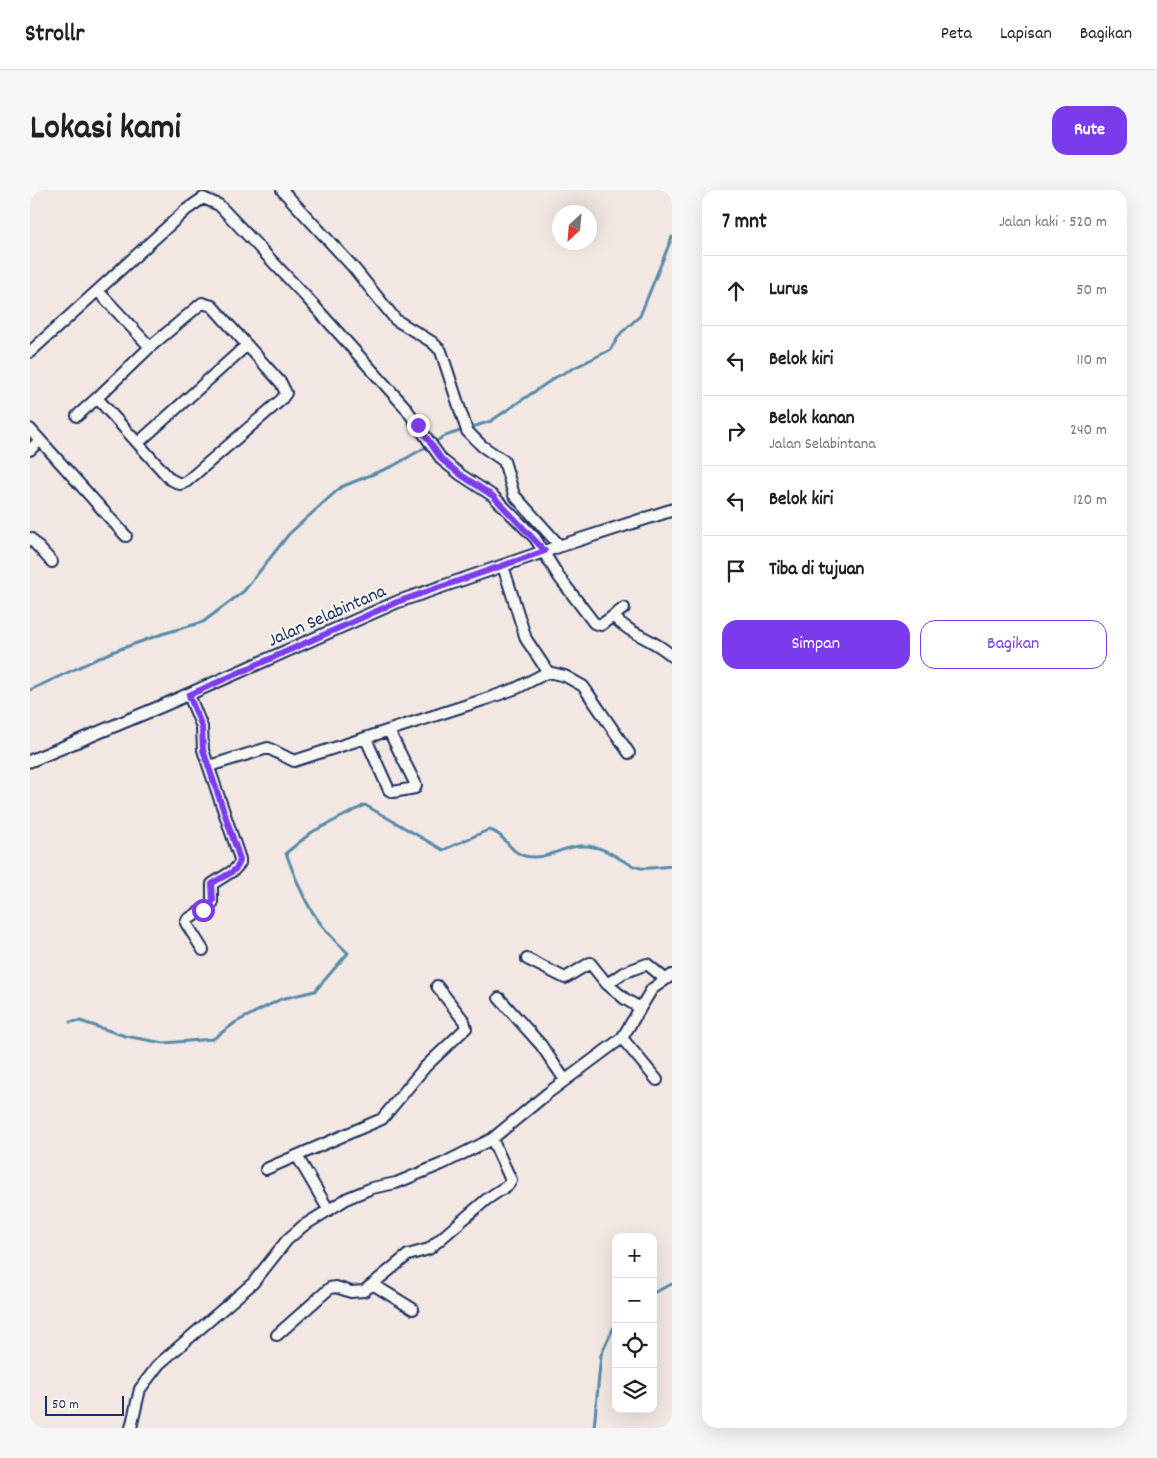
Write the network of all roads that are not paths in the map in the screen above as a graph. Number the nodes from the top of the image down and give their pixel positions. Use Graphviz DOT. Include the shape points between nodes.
graph roads {
  1 [pos="282,190"];
  2 [pos="98,290"];
  3 [pos="247,345"];
  4 [pos="150,347"];
  5 [pos="30,352"];
  6 [pos="97,398"];
  7 [pos="77,416"];
  8 [pos="30,429"];
  9 [pos="40,440"];
  10 [pos="138,443"];
  11 [pos="30,450"];
  12 [pos="672,510"];
  13 [pos="126,536"];
  14 [pos="30,538"];
  15 [pos="560,546"];
  16 [pos="545,551"];
  17 [pos="52,562"];
  18 [pos="503,566"];
  19 [pos="624,608"];
  20 [pos="614,617"];
  21 [pos="672,656"];
  22 [pos="548,672"];
  23 [pos="189,695"];
  24 [pos="389,731"];
  25 [pos="366,739"];
  26 [pos="629,753"];
  27 [pos="30,761"];
  28 [pos="209,766"];
  29 [pos="202,950"];
  30 [pos="527,959"];
  31 [pos="668,977"];
  32 [pos="607,984"];
  33 [pos="437,986"];
  34 [pos="498,998"];
  35 [pos="640,1008"];
  36 [pos="622,1038"];
  37 [pos="565,1080"];
  38 [pos="657,1080"];
  39 [pos="492,1139"];
  40 [pos="297,1156"];
  41 [pos="266,1169"];
  42 [pos="328,1209"];
  43 [pos="374,1285"];
  44 [pos="413,1309"];
  45 [pos="277,1335"];
  46 [pos="131,1428"];
  1 -- 15 [label="street" via="353,267 396,320 441,351 467,431 504,461 514,495"];
  2 -- 4 [label="street"];
  2 -- 5 [label="street"];
  2 -- 16 [label="street" via="198,201 203,198 214,201 391,392 442,460 493,496"];
  3 -- 4 [label="street" via="206,303 194,309"];
  3 -- 10 [label="street"];
  3 -- 10 [label="street" via="284,386 286,393 281,400 182,484 170,479"];
  4 -- 6 [label="street"];
  6 -- 7 [label="street"];
  6 -- 10 [label="street"];
  8 -- 9 [label="street"];
  9 -- 11 [label="street"];
  9 -- 13 [label="street"];
  12 -- 15 [label="street, Jalan Selabintana"];
  14 -- 17 [label="street"];
  15 -- 16 [label="street, Jalan Selabintana"];
  16 -- 18 [label="street, Jalan Selabintana"];
  16 -- 20 [label="street" via="565,585 597,626"];
  18 -- 22 [label="street" via="526,639"];
  18 -- 23 [label="street, Jalan Selabintana" via="397,602"];
  19 -- 20 [label="street"];
  20 -- 21 [label="street" via="633,634 650,640"];
  22 -- 24 [label="street" via="517,688"];
  22 -- 26 [label="street" via="566,676 583,686"];
  23 -- 27 [label="street, Jalan Selabintana"];
  23 -- 28 [label="street" via="202,727 203,750"];
  24 -- 25 [label="street"];
  24 -- 25 [label="street" via="415,788 389,790"];
  25 -- 28 [label="street" via="294,762 268,748"];
  28 -- 29 [label="street" via="240,863 212,884 212,904 187,920"];
  30 -- 32 [label="street" via="565,978 592,964"];
  31 -- 32 [label="street" via="645,964"];
  31 -- 35 [label="street" via="652,988"];
  32 -- 35 [label="street"];
  33 -- 40 [label="street" via="466,1024 465,1029 425,1067 382,1119"];
  34 -- 37 [label="street" via="541,1045"];
  35 -- 36 [label="street"];
  36 -- 37 [label="street"];
  36 -- 38 [label="street"];
  37 -- 39 [label="street"];
  39 -- 42 [label="street" via="442,1164 396,1183 372,1188"];
  39 -- 43 [label="street" via="510,1182 430,1249 408,1255"];
  40 -- 41 [label="street"];
  40 -- 42 [label="street"];
  42 -- 46 [label="street" via="287,1240 252,1282 159,1364 140,1389"];
  43 -- 44 [label="street"];
  43 -- 45 [label="street" via="359,1292 330,1288"];
}
